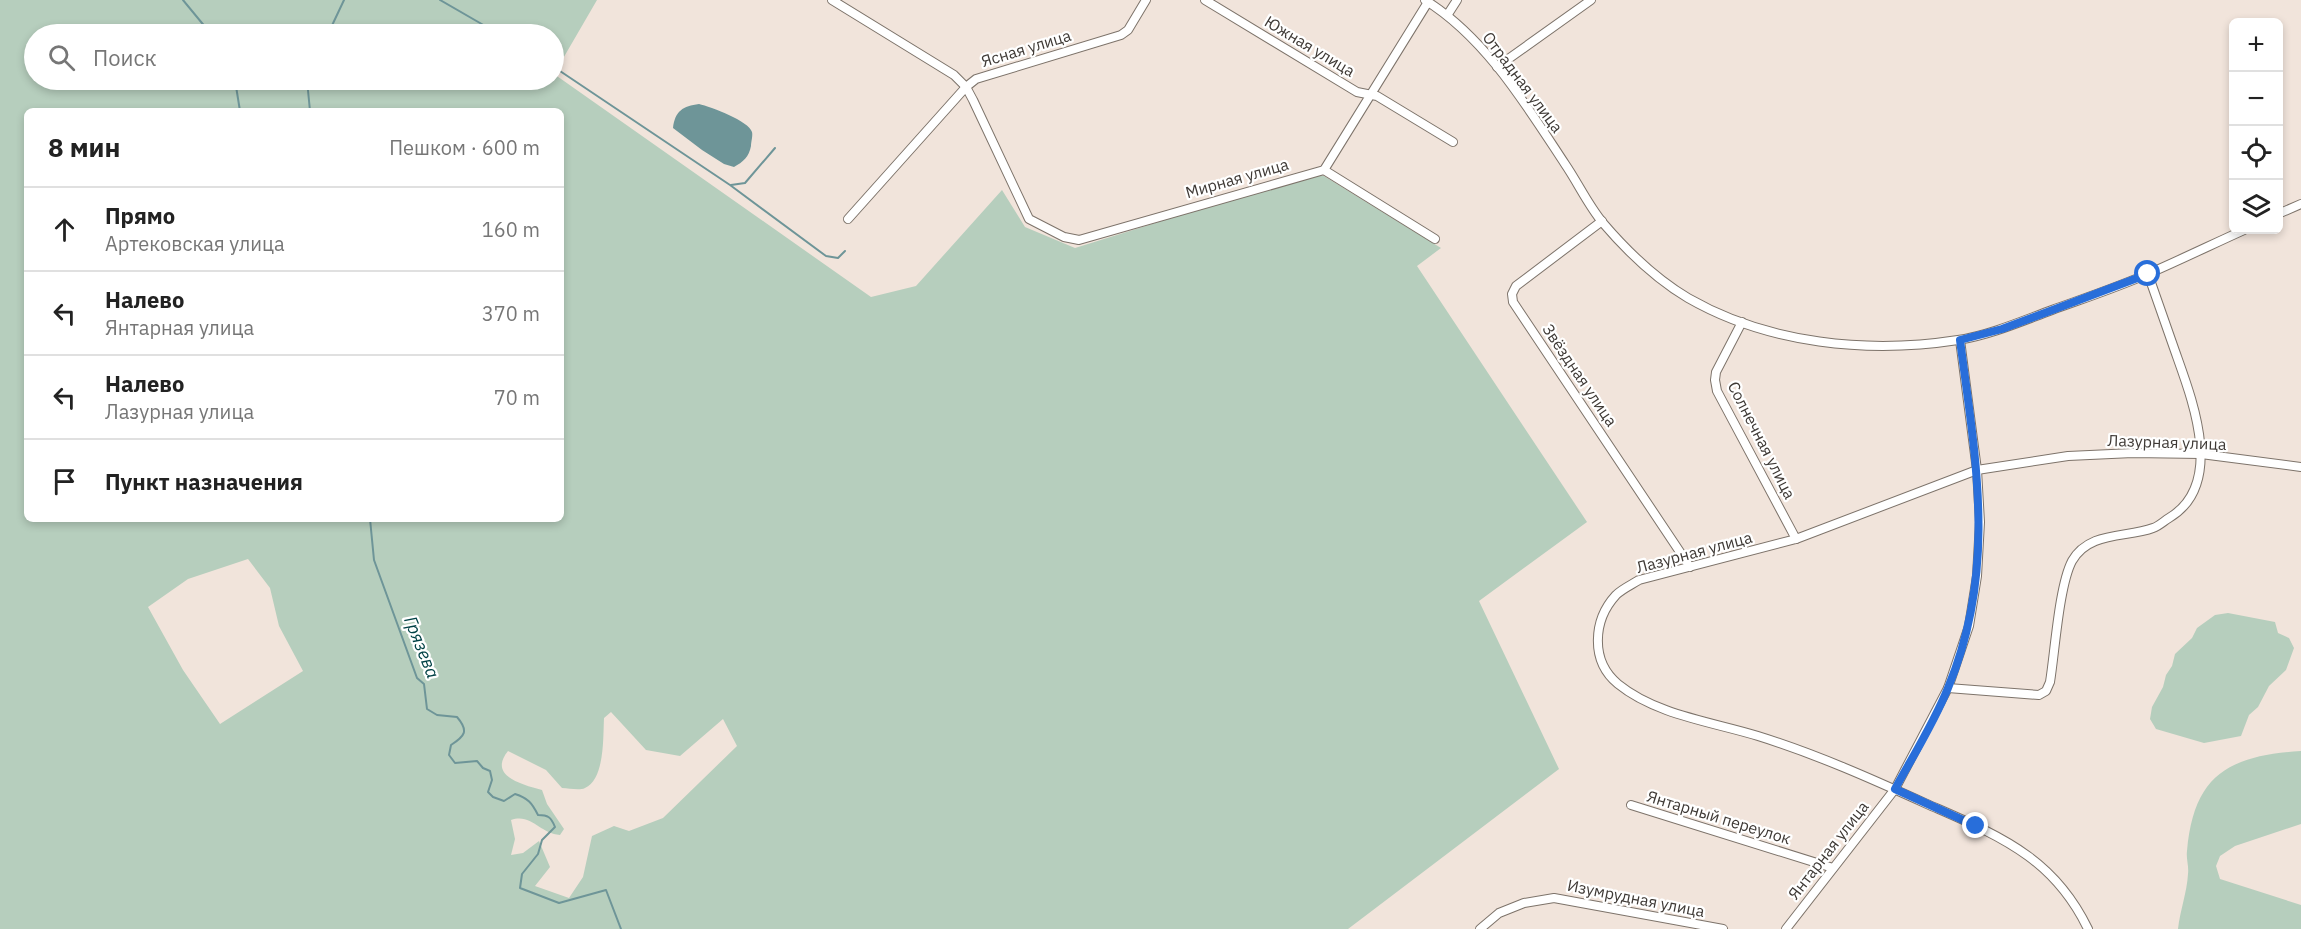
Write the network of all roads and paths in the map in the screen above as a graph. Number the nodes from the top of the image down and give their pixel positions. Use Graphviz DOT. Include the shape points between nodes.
graph roads {
  1 [pos="832,0"];
  2 [pos="1146,0"];
  3 [pos="1205,0"];
  4 [pos="1457,0"];
  5 [pos="1591,0"];
  6 [pos="1426,1"];
  7 [pos="1448,14"];
  8 [pos="1497,67"];
  9 [pos="966,87"];
  10 [pos="1369,96"];
  11 [pos="1453,142"];
  12 [pos="1324,170"];
  13 [pos="2301,204"];
  14 [pos="2283,212"];
  15 [pos="848,219"];
  16 [pos="1602,221"];
  17 [pos="2235,234"];
  18 [pos="1435,239"];
  19 [pos="2148,274"];
  20 [pos="1742,322"];
  21 [pos="1960,340"];
  22 [pos="2201,454"];
  23 [pos="2301,467"];
  24 [pos="1977,470"];
  25 [pos="1796,538"];
  26 [pos="1690,567"];
  27 [pos="1948,688"];
  28 [pos="1895,789"];
  29 [pos="1631,805"];
  30 [pos="1833,868"];
  31 [pos="1480,929"];
  32 [pos="1723,929"];
  33 [pos="1786,929"];
  34 [pos="2088,929"];
  1 -- 9 [label="street" via="954,75"];
  2 -- 9 [label="street, Ясная улица" via="1121,35 984,75"];
  3 -- 10 [label="street, Южная улица"];
  4 -- 7 [label="street"];
  5 -- 8 [label="street"];
  6 -- 7 [label="street, Отрадная улица"];
  6 -- 10 [label="street"];
  7 -- 8 [label="street, Отрадная улица"];
  8 -- 16 [label="street, Отрадная улица"];
  9 -- 12 [label="street, Мирная улица" via="1029,219 1064,237 1079,240"];
  9 -- 15 [label="street, Ясная улица"];
  10 -- 11 [label="street, Южная улица" via="1377,96"];
  10 -- 12 [label="street"];
  12 -- 18 [label="street"];
  13 -- 14 [label="street"];
  16 -- 20 [label="street, Отрадная улица" via="1654,274 1689,298"];
  16 -- 26 [label="street, Звёздная улица" via="1516,286 1513,302"];
  17 -- 19 [label="street, Отрадная улица"];
  19 -- 21 [label="street, Отрадная улица" via="2002,329"];
  19 -- 22 [label="street" via="2190,394"];
  20 -- 21 [label="street, Отрадная улица" via="1828,343 1888,345"];
  20 -- 25 [label="street, Солнечная улица" via="1716,372 1717,391"];
  21 -- 24 [label="street, Янтарная улица"];
  22 -- 23 [label="street, Лазурная улица"];
  22 -- 24 [label="street, Лазурная улица" via="2068,456"];
  22 -- 27 [label="street" via="2190,498 2178,513 2154,528 2102,538 2084,547 2072,561 2046,691 2038,695"];
  24 -- 25 [label="street, Лазурная улица"];
  24 -- 27 [label="street, Янтарная улица" via="1977,576 1969,626"];
  25 -- 26 [label="street, Лазурная улица"];
  26 -- 28 [label="street, Лазурная улица" via="1639,580 1618,593 1608,606 1597,648 1606,671 1617,683 1667,710 1820,757"];
  27 -- 28 [label="street, Янтарная улица"];
  28 -- 30 [label="street, Янтарная улица"];
  28 -- 34 [label="street, Лазурная улица" via="1976,826 2027,855 2068,895"];
  29 -- 30 [label="street, Янтарный переулок"];
  30 -- 33 [label="street, Янтарная улица"];
  31 -- 32 [label="street, Изумрудная улица" via="1499,913 1524,903 1554,898"];
}
